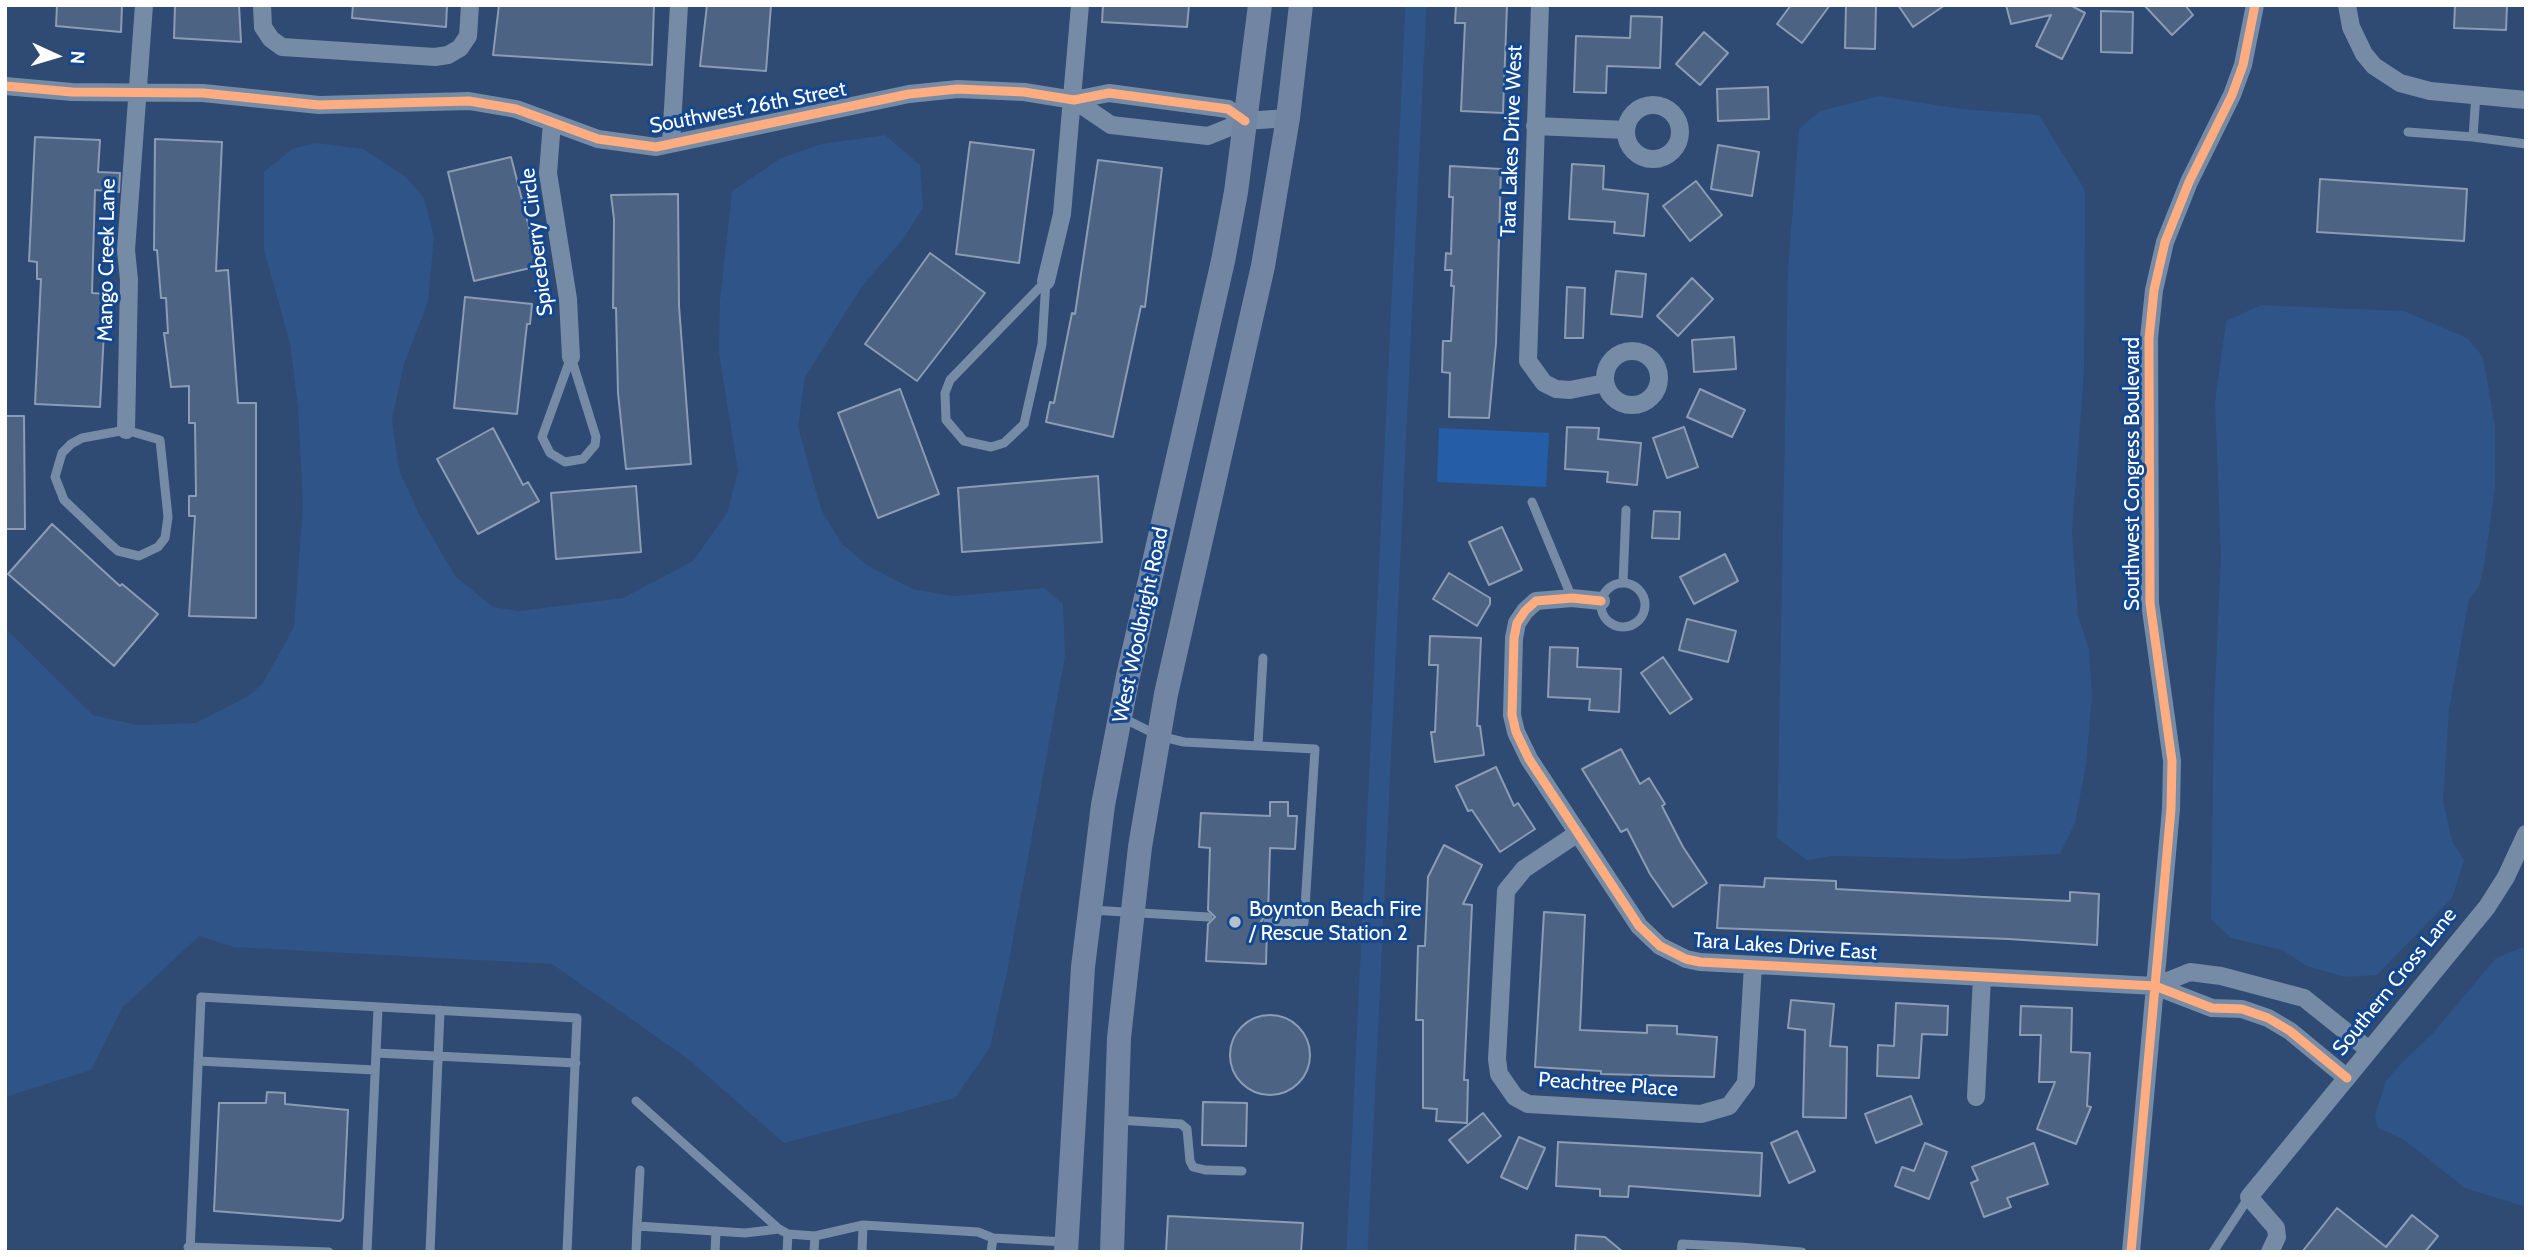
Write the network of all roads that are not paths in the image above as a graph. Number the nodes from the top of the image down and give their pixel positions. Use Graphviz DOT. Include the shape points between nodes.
graph roads {
  1 [pos="144,5"];
  2 [pos="262,5"];
  3 [pos="470,5"];
  4 [pos="679,5"];
  5 [pos="1080,5"];
  6 [pos="1260,5"];
  7 [pos="1301,5"];
  8 [pos="1540,5"];
  9 [pos="2255,5"];
  10 [pos="2347,5"];
  11 [pos="5,86"];
  12 [pos="139,92"];
  13 [pos="2476,94"];
  14 [pos="1074,100"];
  15 [pos="2526,100"];
  16 [pos="1288,118"];
  17 [pos="1245,121"];
  18 [pos="552,122"];
  19 [pos="1535,126"];
  20 [pos="1626,130"];
  21 [pos="2409,132"];
  22 [pos="2473,137"];
  23 [pos="671,143"];
  24 [pos="2526,144"];
  25 [pos="1046,281"];
  26 [pos="570,356"];
  27 [pos="1605,383"];
  28 [pos="126,430"];
  29 [pos="1532,502"];
  30 [pos="1626,510"];
  31 [pos="1623,583"];
  32 [pos="1572,598"];
  33 [pos="1601,601"];
  34 [pos="1263,658"];
  35 [pos="1120,716"];
  36 [pos="1159,736"];
  37 [pos="1258,745"];
  38 [pos="1578,833"];
  39 [pos="2526,834"];
  40 [pos="1089,910"];
  41 [pos="1131,914"];
  42 [pos="1208,918"];
  43 [pos="1268,921"];
  44 [pos="1753,965"];
  45 [pos="1982,977"];
  46 [pos="2155,986"];
  47 [pos="378,1008"];
  48 [pos="440,1010"];
  49 [pos="2369,1050"];
  50 [pos="376,1053"];
  51 [pos="438,1056"];
  52 [pos="198,1061"];
  53 [pos="576,1063"];
  54 [pos="375,1070"];
  55 [pos="2347,1078"];
  56 [pos="1976,1097"];
  57 [pos="636,1101"];
  58 [pos="1116,1120"];
  59 [pos="640,1170"];
  60 [pos="1242,1171"];
  61 [pos="2249,1197"];
  62 [pos="863,1225"];
  63 [pos="638,1226"];
  64 [pos="716,1231"];
  65 [pos="783,1232"];
  66 [pos="815,1236"];
  67 [pos="993,1238"];
  68 [pos="1066,1247"];
  69 [pos="189,1249"];
  70 [pos="240,1250"];
  71 [pos="1740,1250"];
  72 [pos="1761,1250"];
  73 [pos="316,1251"];
  74 [pos="330,1252"];
  75 [pos="367,1252"];
  76 [pos="430,1252"];
  77 [pos="567,1252"];
  78 [pos="636,1252"];
  79 [pos="715,1252"];
  80 [pos="787,1252"];
  81 [pos="814,1252"];
  82 [pos="862,1252"];
  83 [pos="991,1252"];
  84 [pos="1112,1252"];
  85 [pos="1681,1252"];
  86 [pos="1802,1252"];
  87 [pos="2132,1252"];
  88 [pos="2213,1252"];
  89 [pos="2270,1252"];
  1 -- 12 [label="street, Mango Creek Lane"];
  2 -- 3 [label="street" via="263,27 282,47 435,57 460,48 468,36"];
  4 -- 23 [label="street"];
  5 -- 14 [label="street"];
  6 -- 17 [label="main road, West Woolbright Road"];
  7 -- 16 [label="main road, West Woolbright Road"];
  8 -- 19 [label="street, Tara Lakes Drive West"];
  9 -- 46 [label="street, Southwest Congress Boulevard" via="2232,95 2165,242 2150,326 2150,603 2172,761"];
  10 -- 13 [label="street" via="2356,41 2387,76 2414,88"];
  11 -- 12 [label="street, Southwest 26th Street"];
  12 -- 18 [label="street, Southwest 26th Street" via="203,93 319,105 469,101 500,105"];
  12 -- 28 [label="street, Mango Creek Lane" via="126,250"];
  13 -- 15 [label="street"];
  13 -- 22 [label="lane"];
  14 -- 17 [label="street, Southwest 26th Street" via="1110,93 1228,108"];
  14 -- 17 [label="street, Southwest 26th Street" via="1111,125 1208,136"];
  14 -- 23 [label="street, Southwest 26th Street" via="991,90 909,94"];
  14 -- 25 [label="street" via="1062,214"];
  16 -- 17 [label="street, Southwest 26th Street"];
  16 -- 36 [label="main road, West Woolbright Road" via="1250,337"];
  17 -- 35 [label="main road, West Woolbright Road" via="1213,310"];
  18 -- 23 [label="street, Southwest 26th Street" via="627,146"];
  18 -- 26 [label="street, Spiceberry Circle" via="548,173 568,299"];
  19 -- 20 [label="street"];
  19 -- 27 [label="street, Tara Lakes Drive West" via="1528,361 1534,374 1556,389"];
  21 -- 22 [label="lane"];
  22 -- 24 [label="lane"];
  25 -- 25 [label="lane" via="1042,344 1024,424 1004,443 991,447 964,441 946,420 944,393 950,380"];
  26 -- 26 [label="lane" via="596,437 583,458 565,461 550,453 542,437"];
  28 -- 28 [label="lane" via="160,440 168,517 169,527 159,547 139,556 110,544 64,500 55,477 62,453 71,444"];
  29 -- 32 [label="lane"];
  30 -- 31 [label="lane"];
  31 -- 33 [label="lane" via="1609,588"];
  31 -- 33 [label="lane" via="1637,588 1645,601 1637,622 1615,626 1604,616"];
  32 -- 33 [label="street, Tara Lakes Drive East"];
  32 -- 38 [label="street, Tara Lakes Drive East" via="1536,601 1517,623 1512,707 1522,747"];
  34 -- 37 [label="lane"];
  35 -- 36 [label="lane"];
  35 -- 40 [label="main road, West Woolbright Road"];
  36 -- 37 [label="lane" via="1184,742"];
  36 -- 41 [label="main road, West Woolbright Road"];
  37 -- 43 [label="lane" via="1315,749 1304,923"];
  38 -- 44 [label="street, Tara Lakes Drive East" via="1639,926 1660,946 1700,962"];
  38 -- 44 [label="street, Peachtree Place" via="1524,869 1506,891 1497,1059 1499,1074 1515,1097 1528,1104 1701,1114 1729,1106 1746,1083"];
  39 -- 49 [label="street, Southern Cross Lane" via="2487,907"];
  40 -- 41 [label="lane"];
  40 -- 68 [label="main road, West Woolbright Road"];
  41 -- 42 [label="lane"];
  41 -- 58 [label="main road, West Woolbright Road"];
  44 -- 45 [label="street, Tara Lakes Drive East"];
  45 -- 46 [label="street, Tara Lakes Drive East"];
  45 -- 56 [label="street"];
  46 -- 49 [label="street, Tara Lakes Drive East" via="2190,972 2304,998"];
  46 -- 55 [label="street, Tara Lakes Drive East" via="2212,1008 2242,1009 2268,1018"];
  46 -- 87 [label="street, Southwest Congress Boulevard"];
  47 -- 48 [label="lane"];
  47 -- 50 [label="lane"];
  47 -- 52 [label="lane" via="201,998"];
  48 -- 51 [label="lane"];
  48 -- 53 [label="lane" via="577,1017"];
  49 -- 55 [label="street, Southern Cross Lane"];
  50 -- 51 [label="lane"];
  50 -- 54 [label="lane"];
  51 -- 53 [label="lane"];
  51 -- 76 [label="lane"];
  52 -- 54 [label="lane"];
  52 -- 69 [label="lane"];
  53 -- 77 [label="lane"];
  54 -- 75 [label="lane"];
  55 -- 61 [label="street, Southern Cross Lane"];
  57 -- 65 [label="lane"];
  58 -- 60 [label="lane" via="1181,1124 1187,1129 1193,1167"];
  58 -- 84 [label="main road, West Woolbright Road"];
  59 -- 63 [label="lane"];
  61 -- 88 [label="lane"];
  61 -- 89 [label="street" via="2276,1228"];
  62 -- 66 [label="lane"];
  62 -- 67 [label="lane" via="978,1232"];
  62 -- 82 [label="lane"];
  63 -- 64 [label="lane"];
  63 -- 78 [label="lane"];
  64 -- 65 [label="lane"];
  64 -- 79 [label="lane"];
  65 -- 66 [label="lane"];
  65 -- 80 [label="lane"];
  66 -- 81 [label="lane"];
  67 -- 68 [label="lane"];
  67 -- 83 [label="lane"];
  69 -- 70 [label="lane"];
  70 -- 73 [label="lane"];
  71 -- 72 [label="lane"];
  71 -- 85 [label="lane" via="1682,1244"];
  72 -- 86 [label="lane"];
  73 -- 74 [label="lane"];
}
